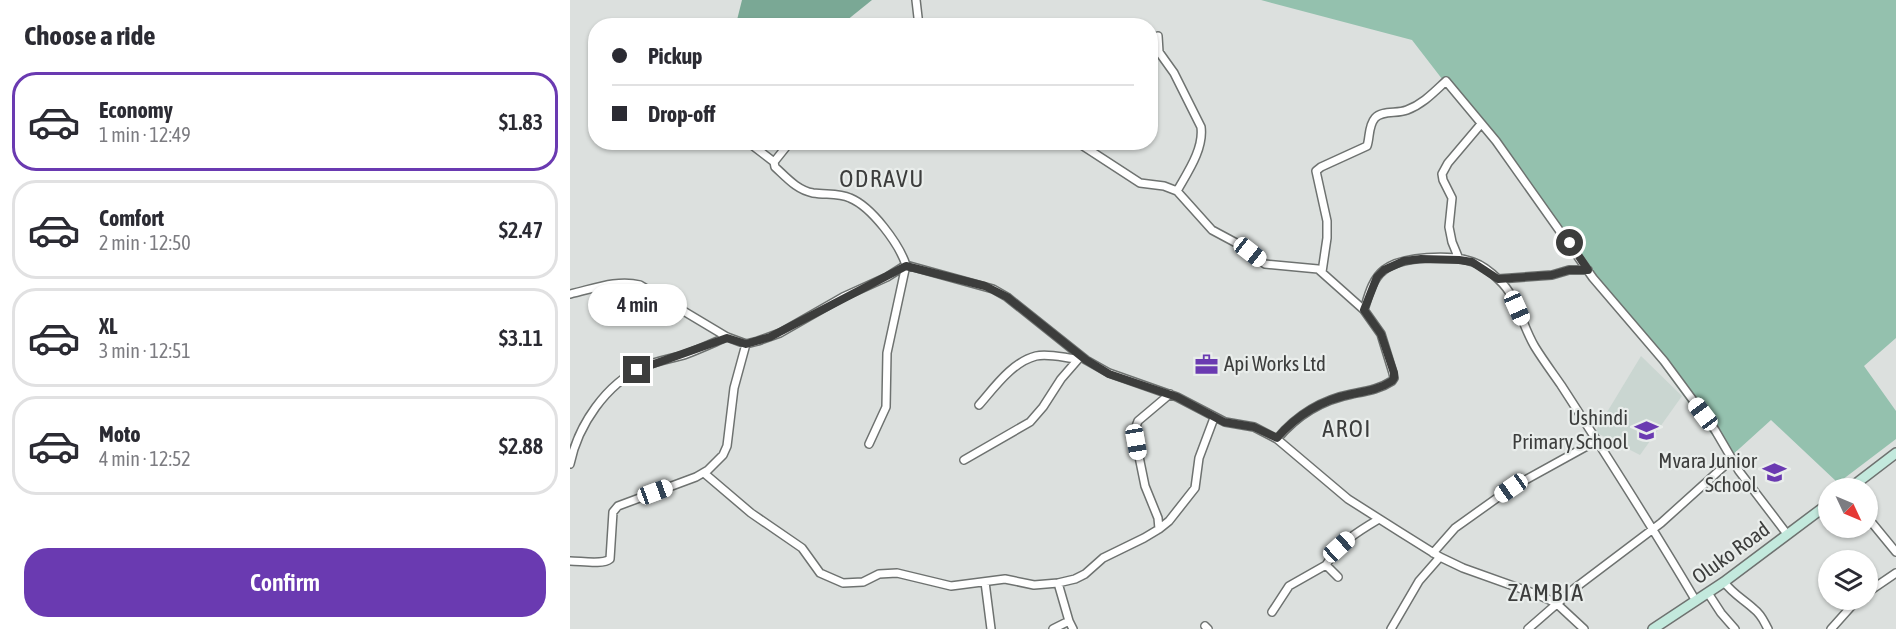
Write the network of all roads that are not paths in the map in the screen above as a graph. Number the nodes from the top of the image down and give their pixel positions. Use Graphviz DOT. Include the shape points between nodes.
graph roads {
  1 [pos="916,0"];
  2 [pos="917,18"];
  3 [pos="1158,36"];
  4 [pos="1481,124"];
  5 [pos="758,150"];
  6 [pos="784,150"];
  7 [pos="1090,150"];
  8 [pos="774,162"];
  9 [pos="1177,191"];
  10 [pos="1459,260"];
  11 [pos="906,266"];
  12 [pos="1588,270"];
  13 [pos="1322,272"];
  14 [pos="1498,279"];
  15 [pos="570,294"];
  16 [pos="1364,310"];
  17 [pos="727,338"];
  18 [pos="746,344"];
  19 [pos="1079,358"];
  20 [pos="1170,394"];
  21 [pos="979,405"];
  22 [pos="1214,418"];
  23 [pos="1277,438"];
  24 [pos="1596,441"];
  25 [pos="869,444"];
  26 [pos="1896,453"];
  27 [pos="1732,459"];
  28 [pos="964,460"];
  29 [pos="570,464"];
  30 [pos="704,472"];
  31 [pos="1863,478"];
  32 [pos="1818,511"];
  33 [pos="1379,519"];
  34 [pos="1159,529"];
  35 [pos="1653,530"];
  36 [pos="1878,530"];
  37 [pos="1786,534"];
  38 [pos="1896,552"];
  39 [pos="1437,555"];
  40 [pos="570,561"];
  41 [pos="1326,565"];
  42 [pos="1896,573"];
  43 [pos="1338,577"];
  44 [pos="985,582"];
  45 [pos="1724,582"];
  46 [pos="1058,583"];
  47 [pos="1878,585"];
  48 [pos="1708,593"];
  49 [pos="1696,601"];
  50 [pos="1556,603"];
  51 [pos="1848,610"];
  52 [pos="1272,612"];
  53 [pos="1069,621"];
  54 [pos="992,629"];
  55 [pos="1053,629"];
  56 [pos="1073,629"];
  57 [pos="1391,629"];
  58 [pos="1528,629"];
  59 [pos="1584,629"];
  60 [pos="1653,629"];
  61 [pos="1735,629"];
  62 [pos="1768,629"];
  63 [pos="1831,629"];
  1 -- 2 [label="street"];
  3 -- 9 [label="street" via="1159,52 1201,127 1201,140"];
  4 -- 10 [label="street" via="1442,174 1452,198 1449,227"];
  4 -- 12 [label="street"];
  4 -- 13 [label="street" via="1446,81 1417,105 1376,117 1364,149 1318,169 1315,175 1328,221"];
  5 -- 8 [label="street"];
  6 -- 8 [label="street"];
  7 -- 9 [label="street" via="1140,183"];
  8 -- 11 [label="street" via="801,189 848,197 860,204 894,242"];
  9 -- 13 [label="street" via="1212,230 1265,264"];
  10 -- 14 [label="street" via="1472,262"];
  10 -- 16 [label="street" via="1421,259 1392,266 1377,277"];
  11 -- 18 [label="street" via="780,333"];
  11 -- 19 [label="street" via="999,292"];
  11 -- 25 [label="street" via="887,353 886,407"];
  12 -- 14 [label="street"];
  12 -- 27 [label="street" via="1664,361"];
  13 -- 16 [label="street"];
  14 -- 24 [label="street" via="1517,308 1534,346"];
  15 -- 17 [label="street" via="632,283 657,294"];
  16 -- 23 [label="street" via="1381,334 1394,373 1392,381 1305,411"];
  17 -- 18 [label="street"];
  17 -- 29 [label="street" via="644,366 623,380 590,415 576,438"];
  18 -- 30 [label="street" via="734,388 727,446 717,463"];
  19 -- 20 [label="street" via="1109,374"];
  19 -- 21 [label="street" via="1033,357 1005,377"];
  19 -- 28 [label="street" via="1030,422"];
  20 -- 22 [label="street"];
  20 -- 34 [label="street" via="1138,421 1134,432"];
  22 -- 23 [label="street" via="1254,427"];
  22 -- 34 [label="street" via="1199,458 1195,488"];
  23 -- 33 [label="street" via="1348,499"];
  24 -- 35 [label="street"];
  24 -- 39 [label="street" via="1511,488 1455,528"];
  26 -- 31 [label="main road"];
  27 -- 35 [label="street"];
  27 -- 37 [label="street"];
  30 -- 40 [label="street" via="618,506 613,512 610,559 605,563"];
  30 -- 44 [label="street" via="750,513 802,548 820,573 836,580 848,584 897,573 951,586"];
  32 -- 37 [label="main road, Oluko Road"];
  33 -- 39 [label="street"];
  33 -- 41 [label="street" via="1349,537"];
  34 -- 46 [label="street" via="1103,558 1075,579"];
  35 -- 49 [label="street"];
  35 -- 50 [label="street"];
  36 -- 38 [label="street"];
  37 -- 45 [label="main road, Oluko Road"];
  39 -- 50 [label="street"];
  39 -- 57 [label="street"];
  41 -- 43 [label="street"];
  41 -- 52 [label="street" via="1289,586"];
  42 -- 47 [label="street"];
  44 -- 46 [label="street" via="1005,579 1034,585"];
  44 -- 54 [label="street"];
  45 -- 48 [label="main road, Oluko Road"];
  45 -- 62 [label="street" via="1735,596 1763,617"];
  46 -- 53 [label="street"];
  48 -- 49 [label="main road, Oluko Road"];
  48 -- 61 [label="street"];
  49 -- 60 [label="main road, Oluko Road"];
  50 -- 58 [label="street"];
  50 -- 59 [label="street"];
  51 -- 63 [label="street"];
  53 -- 55 [label="street"];
  53 -- 56 [label="street"];
}
